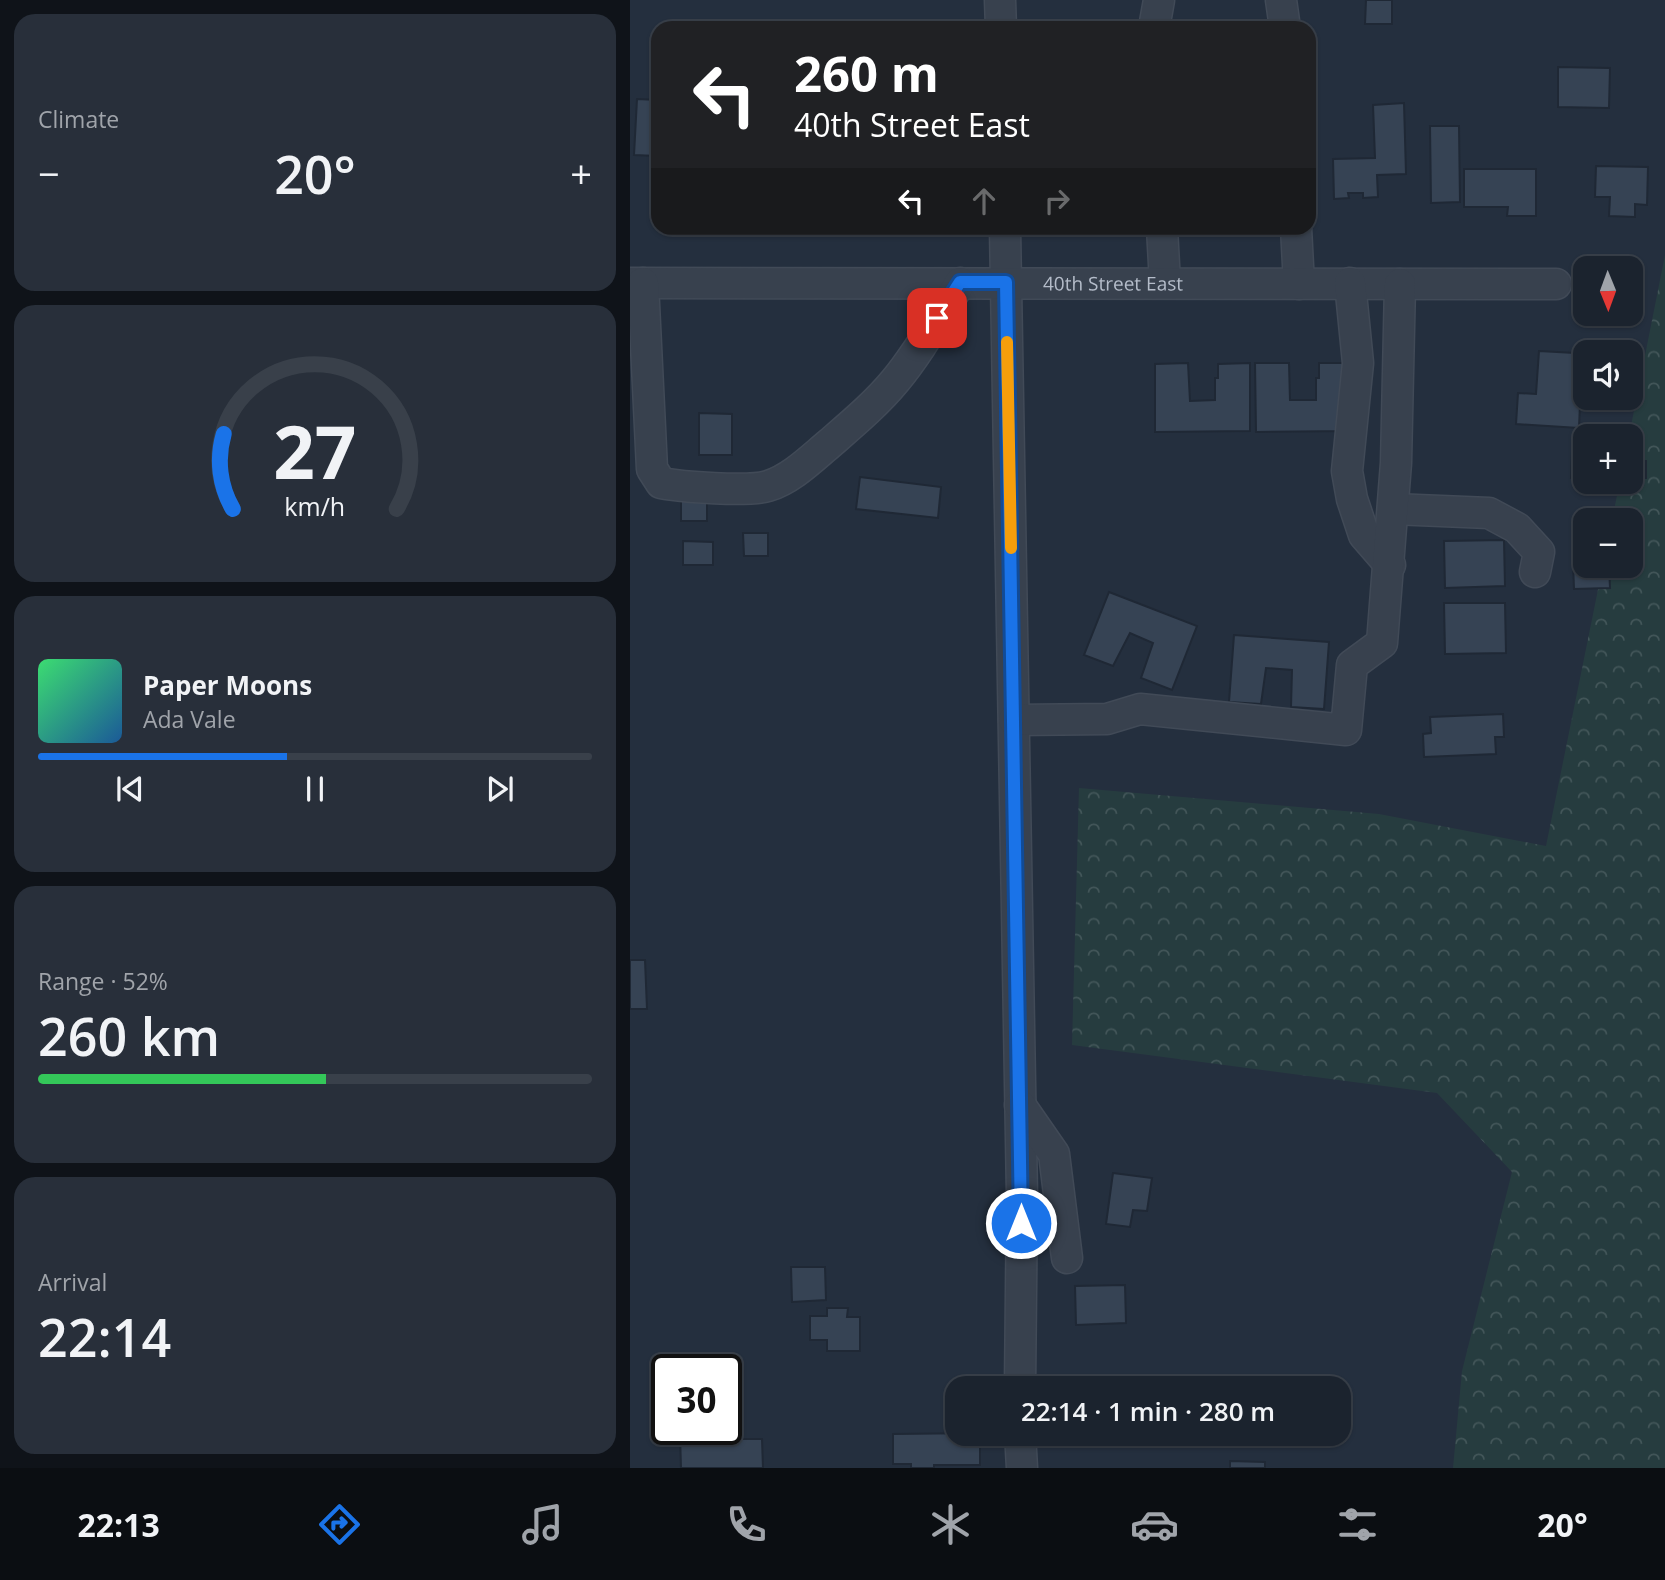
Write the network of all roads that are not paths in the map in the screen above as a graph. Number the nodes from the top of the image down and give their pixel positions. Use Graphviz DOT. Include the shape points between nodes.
graph roads {
  1 [pos="1000,0"];
  2 [pos="1159,0"];
  3 [pos="1281,0"];
  4 [pos="1001,21"];
  5 [pos="1155,21"];
  6 [pos="1285,21"];
  7 [pos="1005,235"];
  8 [pos="1162,235"];
  9 [pos="1296,235"];
  10 [pos="960,282"];
  11 [pos="1006,282"];
  12 [pos="636,283"];
  13 [pos="1164,283"];
  14 [pos="1299,284"];
  15 [pos="1350,284"];
  16 [pos="1400,284"];
  17 [pos="1556,284"];
  18 [pos="1393,509"];
  19 [pos="1390,565"];
  20 [pos="1535,572"];
  21 [pos="1014,720"];
  22 [pos="1020,1105"];
  23 [pos="1067,1258"];
  24 [pos="1020,1376"];
  25 [pos="1020,1446"];
  26 [pos="1021,1468"];
  1 -- 4 [label="street"];
  2 -- 5 [label="street"];
  3 -- 6 [label="street"];
  7 -- 11 [label="street"];
  8 -- 13 [label="street"];
  9 -- 14 [label="street"];
  10 -- 11 [label="street, 40th Street East"];
  10 -- 12 [label="street, 40th Street East"];
  10 -- 12 [label="street" via="915,355 873,405 802,467 767,486 729,488 661,483 652,469"];
  11 -- 13 [label="street, 40th Street East"];
  11 -- 21 [label="street"];
  13 -- 14 [label="street, 40th Street East"];
  14 -- 15 [label="street, 40th Street East"];
  15 -- 16 [label="street, 40th Street East"];
  15 -- 19 [label="street" via="1357,363 1348,471 1364,535"];
  16 -- 17 [label="street, 40th Street East"];
  16 -- 18 [label="street"];
  18 -- 19 [label="street"];
  18 -- 20 [label="street" via="1489,513 1517,528 1539,552"];
  19 -- 21 [label="street" via="1382,643 1352,664 1346,730 1140,709 1107,719"];
  21 -- 22 [label="street"];
  22 -- 23 [label="street" via="1054,1154"];
  22 -- 24 [label="street"];
  25 -- 26 [label="street"];
}
